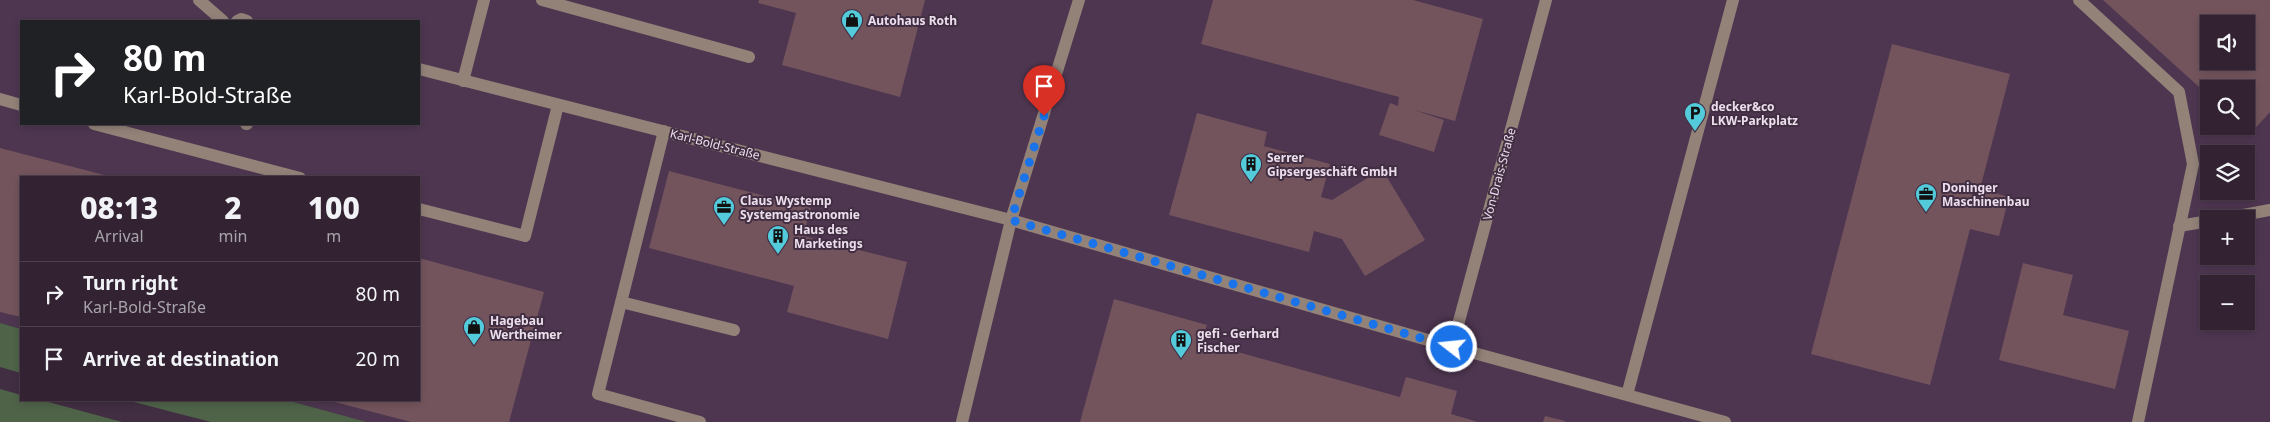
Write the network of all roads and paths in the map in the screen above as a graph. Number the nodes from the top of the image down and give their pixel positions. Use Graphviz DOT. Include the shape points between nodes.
graph roads {
  1 [pos="199,0"];
  2 [pos="484,0"];
  3 [pos="542,0"];
  4 [pos="1078,0"];
  5 [pos="1546,0"];
  6 [pos="1733,0"];
  7 [pos="2079,0"];
  8 [pos="222,20"];
  9 [pos="749,58"];
  10 [pos="420,69"];
  11 [pos="463,81"];
  12 [pos="0,99"];
  13 [pos="20,105"];
  14 [pos="558,105"];
  15 [pos="98,125"];
  16 [pos="664,131"];
  17 [pos="292,176"];
  18 [pos="420,208"];
  19 [pos="2270,210"];
  20 [pos="2255,213"];
  21 [pos="1011,220"];
  22 [pos="2200,222"];
  23 [pos="2179,226"];
  24 [pos="621,302"];
  25 [pos="734,330"];
  26 [pos="1452,347"];
  27 [pos="1626,395"];
  28 [pos="700,422"];
  29 [pos="962,422"];
  30 [pos="1725,422"];
  31 [pos="2138,422"];
  1 -- 8 [label="street"];
  2 -- 11 [label="street"];
  3 -- 9 [label="street"];
  4 -- 21 [label="street"];
  5 -- 26 [label="street, Von-Drais-Straße"];
  6 -- 27 [label="street"];
  7 -- 23 [label="street" via="2179,92 2193,164"];
  10 -- 11 [label="street, Karl-Bold-Straße"];
  11 -- 14 [label="street, Karl-Bold-Straße"];
  12 -- 13 [label="street"];
  14 -- 16 [label="street, Karl-Bold-Straße"];
  14 -- 18 [label="street" via="525,236"];
  15 -- 17 [label="street"];
  16 -- 21 [label="street, Karl-Bold-Straße"];
  16 -- 24 [label="street"];
  19 -- 20 [label="street"];
  21 -- 26 [label="street"];
  21 -- 29 [label="street"];
  22 -- 23 [label="street"];
  23 -- 31 [label="street"];
  24 -- 25 [label="street"];
  24 -- 28 [label="street" via="598,394"];
  26 -- 27 [label="street"];
  27 -- 30 [label="street"];
}
